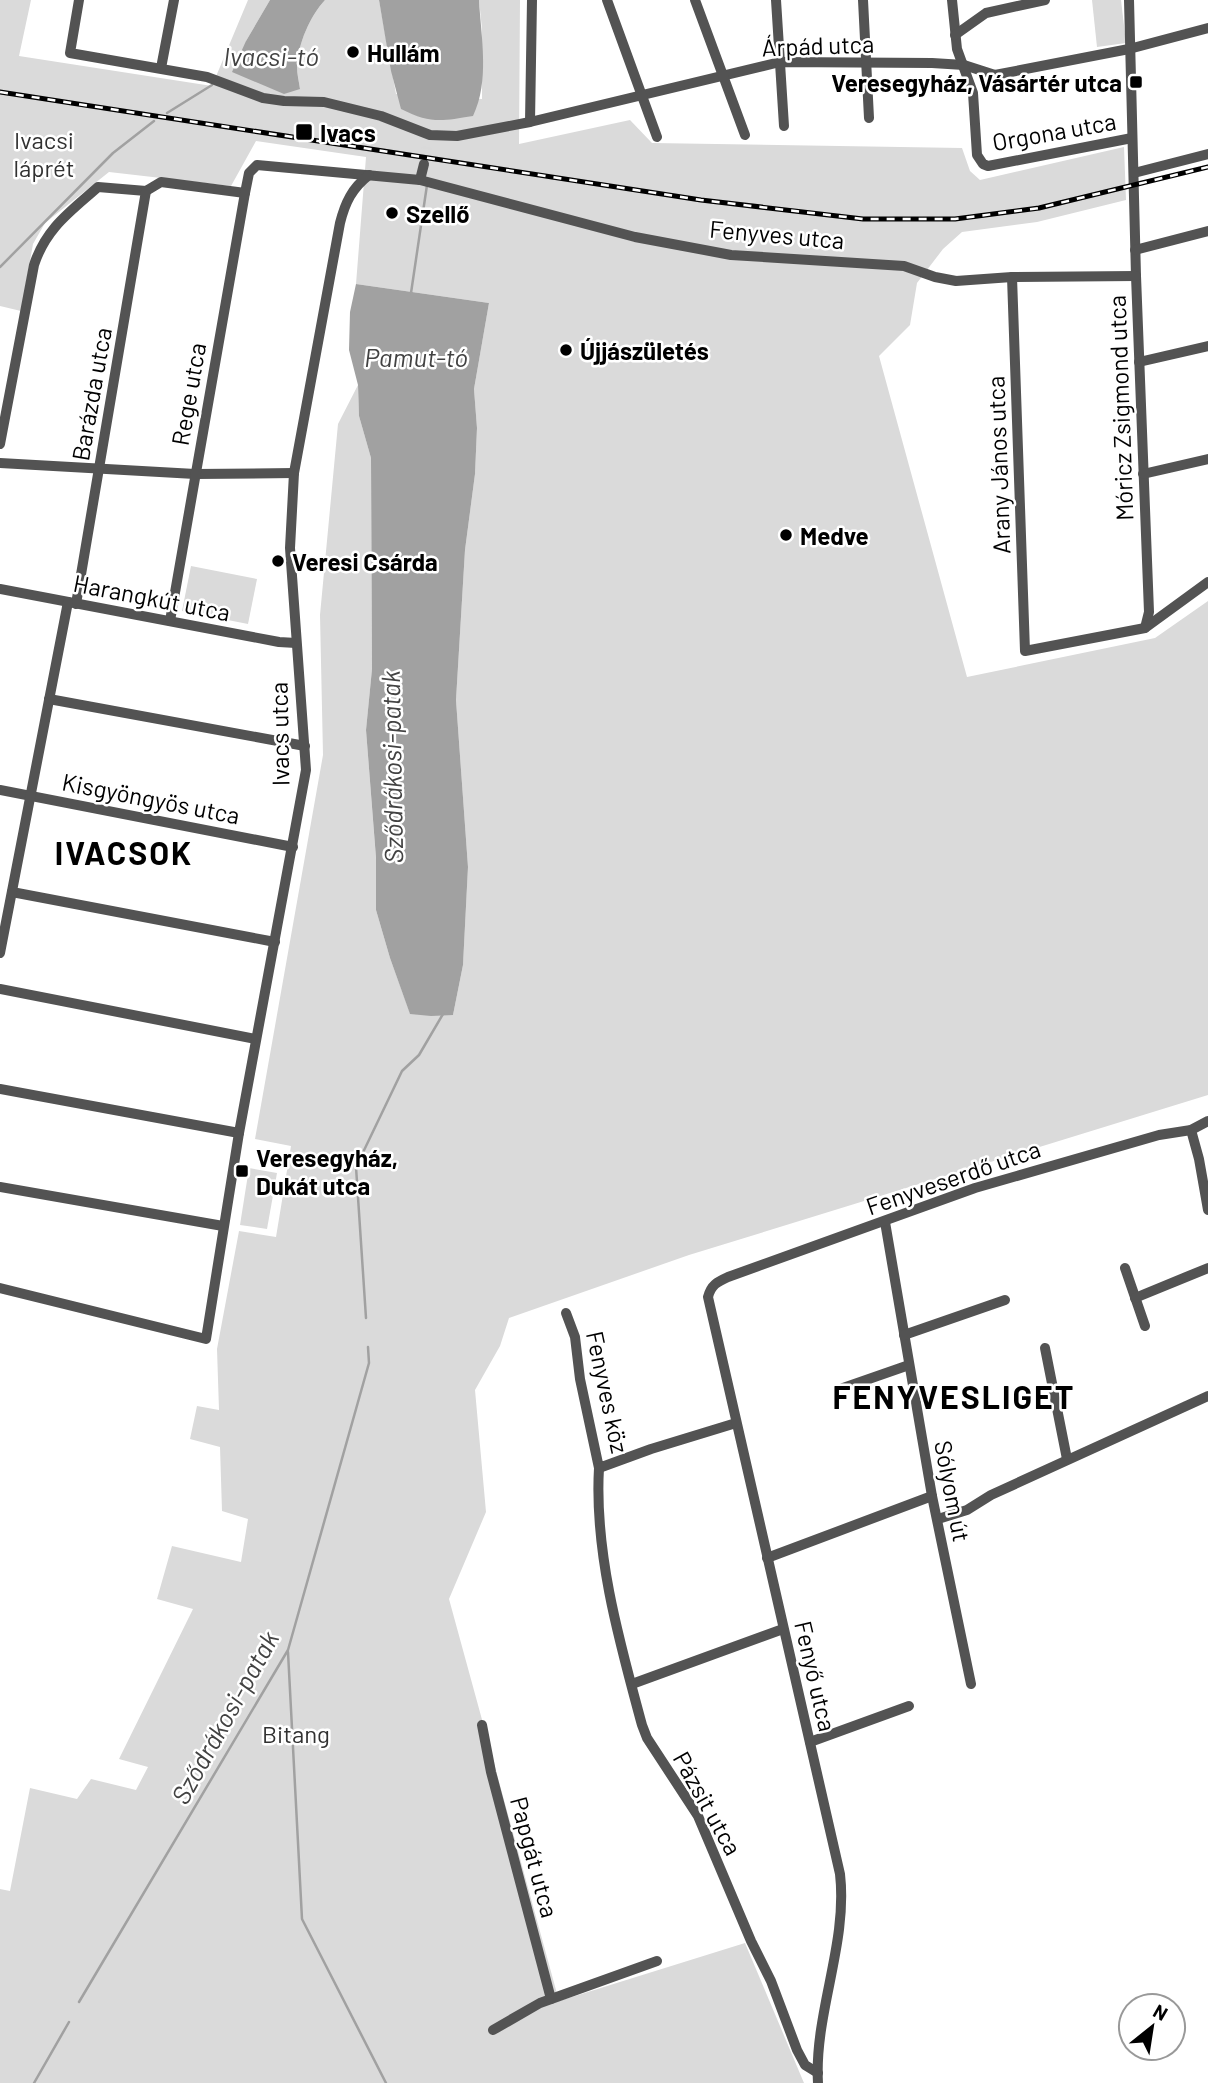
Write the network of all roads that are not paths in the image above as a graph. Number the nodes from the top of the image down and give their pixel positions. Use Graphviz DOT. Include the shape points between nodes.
graph roads {
  1 [pos="79,0"];
  2 [pos="174,0"];
  3 [pos="532,0"];
  4 [pos="607,0"];
  5 [pos="695,0"];
  6 [pos="776,0"];
  7 [pos="863,0"];
  8 [pos="952,0"];
  9 [pos="1045,0"];
  10 [pos="1129,0"];
  11 [pos="1208,28"];
  12 [pos="955,35"];
  13 [pos="1129,49"];
  14 [pos="780,62"];
  15 [pos="867,63"];
  16 [pos="964,65"];
  17 [pos="161,68"];
  18 [pos="723,74"];
  19 [pos="643,96"];
  20 [pos="869,118"];
  21 [pos="530,122"];
  22 [pos="784,126"];
  23 [pos="430,135"];
  24 [pos="745,135"];
  25 [pos="657,137"];
  26 [pos="1132,138"];
  27 [pos="427,147"];
  28 [pos="1208,154"];
  29 [pos="424,164"];
  30 [pos="249,173"];
  31 [pos="369,176"];
  32 [pos="1134,179"];
  33 [pos="420,180"];
  34 [pos="146,191"];
  35 [pos="245,193"];
  36 [pos="1208,231"];
  37 [pos="1135,250"];
  38 [pos="1136,276"];
  39 [pos="1012,277"];
  40 [pos="1208,346"];
  41 [pos="1139,362"];
  42 [pos="0,444"];
  43 [pos="1208,459"];
  44 [pos="0,463"];
  45 [pos="100,470"];
  46 [pos="195,474"];
  47 [pos="294,474"];
  48 [pos="1143,474"];
  49 [pos="1208,582"];
  50 [pos="0,589"];
  51 [pos="72,603"];
  52 [pos="170,621"];
  53 [pos="1145,628"];
  54 [pos="296,643"];
  55 [pos="49,699"];
  56 [pos="305,746"];
  57 [pos="0,790"];
  58 [pos="30,795"];
  59 [pos="293,848"];
  60 [pos="12,892"];
  61 [pos="275,942"];
  62 [pos="0,953"];
  63 [pos="0,989"];
  64 [pos="257,1039"];
  65 [pos="0,1089"];
  66 [pos="1208,1121"];
  67 [pos="1191,1130"];
  68 [pos="239,1133"];
  69 [pos="0,1187"];
  70 [pos="1208,1210"];
  71 [pos="885,1222"];
  72 [pos="223,1226"];
  73 [pos="1125,1268"];
  74 [pos="1208,1268"];
  75 [pos="715,1283"];
  76 [pos="0,1288"];
  77 [pos="1135,1298"];
  78 [pos="1005,1300"];
  79 [pos="566,1313"];
  80 [pos="1145,1326"];
  81 [pos="904,1335"];
  82 [pos="1045,1348"];
  83 [pos="909,1365"];
  84 [pos="843,1388"];
  85 [pos="1208,1396"];
  86 [pos="736,1423"];
  87 [pos="1068,1459"];
  88 [pos="599,1468"];
  89 [pos="932,1496"];
  90 [pos="937,1519"];
  91 [pos="767,1558"];
  92 [pos="783,1629"];
  93 [pos="632,1684"];
  94 [pos="971,1684"];
  95 [pos="909,1706"];
  96 [pos="482,1725"];
  97 [pos="810,1742"];
  98 [pos="657,1961"];
  99 [pos="551,1999"];
  100 [pos="493,2030"];
  101 [pos="818,2078"];
  1 -- 17 [label="street, Árpád utca" via="70,53"];
  2 -- 17 [label="street"];
  3 -- 21 [label="street"];
  4 -- 19 [label="street"];
  5 -- 18 [label="street"];
  6 -- 14 [label="street"];
  7 -- 15 [label="street"];
  8 -- 12 [label="street, Orgona utca"];
  9 -- 12 [label="street" via="986,13"];
  10 -- 13 [label="street, Móricz Zsigmond utca"];
  11 -- 13 [label="street, Árpád utca"];
  12 -- 16 [label="street, Orgona utca"];
  13 -- 16 [label="street, Árpád utca" via="995,75"];
  13 -- 26 [label="street, Móricz Zsigmond utca"];
  14 -- 15 [label="street, Árpád utca"];
  14 -- 18 [label="street, Árpád utca"];
  14 -- 22 [label="street"];
  15 -- 16 [label="street, Árpád utca"];
  15 -- 20 [label="street"];
  16 -- 26 [label="street, Orgona utca" via="973,93 978,155 983,164"];
  17 -- 23 [label="street, Árpád utca" via="218,80 272,100 316,101 355,109"];
  18 -- 19 [label="street, Árpád utca"];
  18 -- 24 [label="street"];
  19 -- 21 [label="street, Árpád utca"];
  19 -- 25 [label="street"];
  21 -- 23 [label="street, Árpád utca" via="457,136"];
  23 -- 27 [label="street"];
  26 -- 32 [label="street, Móricz Zsigmond utca"];
  28 -- 32 [label="street"];
  29 -- 33 [label="street"];
  30 -- 31 [label="street, Fenyves utca" via="257,165 270,165"];
  30 -- 35 [label="street, Rege utca"];
  31 -- 33 [label="street, Fenyves utca"];
  31 -- 47 [label="street, Ivacs utca" via="353,190 341,216"];
  32 -- 37 [label="street, Móricz Zsigmond utca"];
  33 -- 39 [label="street, Fenyves utca" via="635,236 731,255 894,265 956,281"];
  34 -- 35 [label="street" via="161,182"];
  34 -- 42 [label="street" via="98,187 54,226 40,245"];
  34 -- 45 [label="street, Barázda utca"];
  35 -- 46 [label="street, Rege utca"];
  36 -- 37 [label="street"];
  37 -- 38 [label="street, Móricz Zsigmond utca"];
  38 -- 39 [label="street, Fenyves utca"];
  38 -- 41 [label="street, Móricz Zsigmond utca"];
  39 -- 53 [label="street, Arany János utca" via="1025,651"];
  40 -- 41 [label="street"];
  41 -- 48 [label="street, Móricz Zsigmond utca"];
  43 -- 48 [label="street"];
  44 -- 45 [label="street"];
  45 -- 46 [label="street"];
  45 -- 51 [label="street, Barázda utca"];
  46 -- 47 [label="street"];
  46 -- 52 [label="street, Rege utca"];
  47 -- 54 [label="street, Ivacs utca" via="290,548"];
  48 -- 53 [label="street, Móricz Zsigmond utca" via="1149,612"];
  49 -- 53 [label="street"];
  50 -- 51 [label="street, Harangkút utca"];
  51 -- 52 [label="street, Harangkút utca"];
  51 -- 55 [label="street, Barázda utca"];
  52 -- 54 [label="street, Harangkút utca"];
  54 -- 56 [label="street, Ivacs utca"];
  55 -- 56 [label="street"];
  55 -- 58 [label="street, Barázda utca"];
  56 -- 59 [label="street, Ivacs utca" via="306,770"];
  57 -- 58 [label="street, Kisgyöngyös utca"];
  58 -- 59 [label="street, Kisgyöngyös utca"];
  58 -- 60 [label="street, Barázda utca"];
  59 -- 61 [label="street, Ivacs utca"];
  60 -- 61 [label="street"];
  60 -- 62 [label="street, Barázda utca"];
  61 -- 64 [label="street, Ivacs utca"];
  63 -- 64 [label="street"];
  64 -- 68 [label="street, Ivacs utca"];
  65 -- 68 [label="street"];
  66 -- 67 [label="street, Fenyveserdő utca"];
  67 -- 70 [label="street"];
  67 -- 71 [label="street, Fenyveserdő utca" via="975,1188"];
  68 -- 72 [label="street, Ivacs utca"];
  69 -- 72 [label="street"];
  71 -- 75 [label="street, Fenyveserdő utca"];
  71 -- 81 [label="street, Sólyom út"];
  72 -- 76 [label="street, Ivacs utca" via="206,1339"];
  73 -- 77 [label="street"];
  74 -- 77 [label="street"];
  75 -- 86 [label="street, Fenyő utca" via="708,1297"];
  77 -- 80 [label="street"];
  78 -- 81 [label="street"];
  79 -- 88 [label="street, Fenyves köz" via="575,1337"];
  81 -- 83 [label="street, Sólyom út"];
  82 -- 87 [label="street"];
  83 -- 84 [label="street"];
  83 -- 89 [label="street, Sólyom út"];
  85 -- 87 [label="street"];
  86 -- 88 [label="street, Fenyves köz"];
  86 -- 91 [label="street, Fenyő utca"];
  87 -- 90 [label="street" via="967,1510"];
  88 -- 93 [label="street, Pázsit utca" via="605,1566"];
  89 -- 90 [label="street, Sólyom út"];
  89 -- 91 [label="street"];
  90 -- 94 [label="street, Sólyom út"];
  91 -- 92 [label="street, Fenyő utca"];
  92 -- 93 [label="street"];
  92 -- 97 [label="street, Fenyő utca"];
  93 -- 101 [label="street, Pázsit utca" via="647,1738 698,1816 801,2059"];
  95 -- 97 [label="street"];
  96 -- 99 [label="street, Papgát utca"];
  97 -- 101 [label="street, Fenyő utca" via="842,1886"];
  98 -- 99 [label="street"];
  99 -- 100 [label="street"];
}
